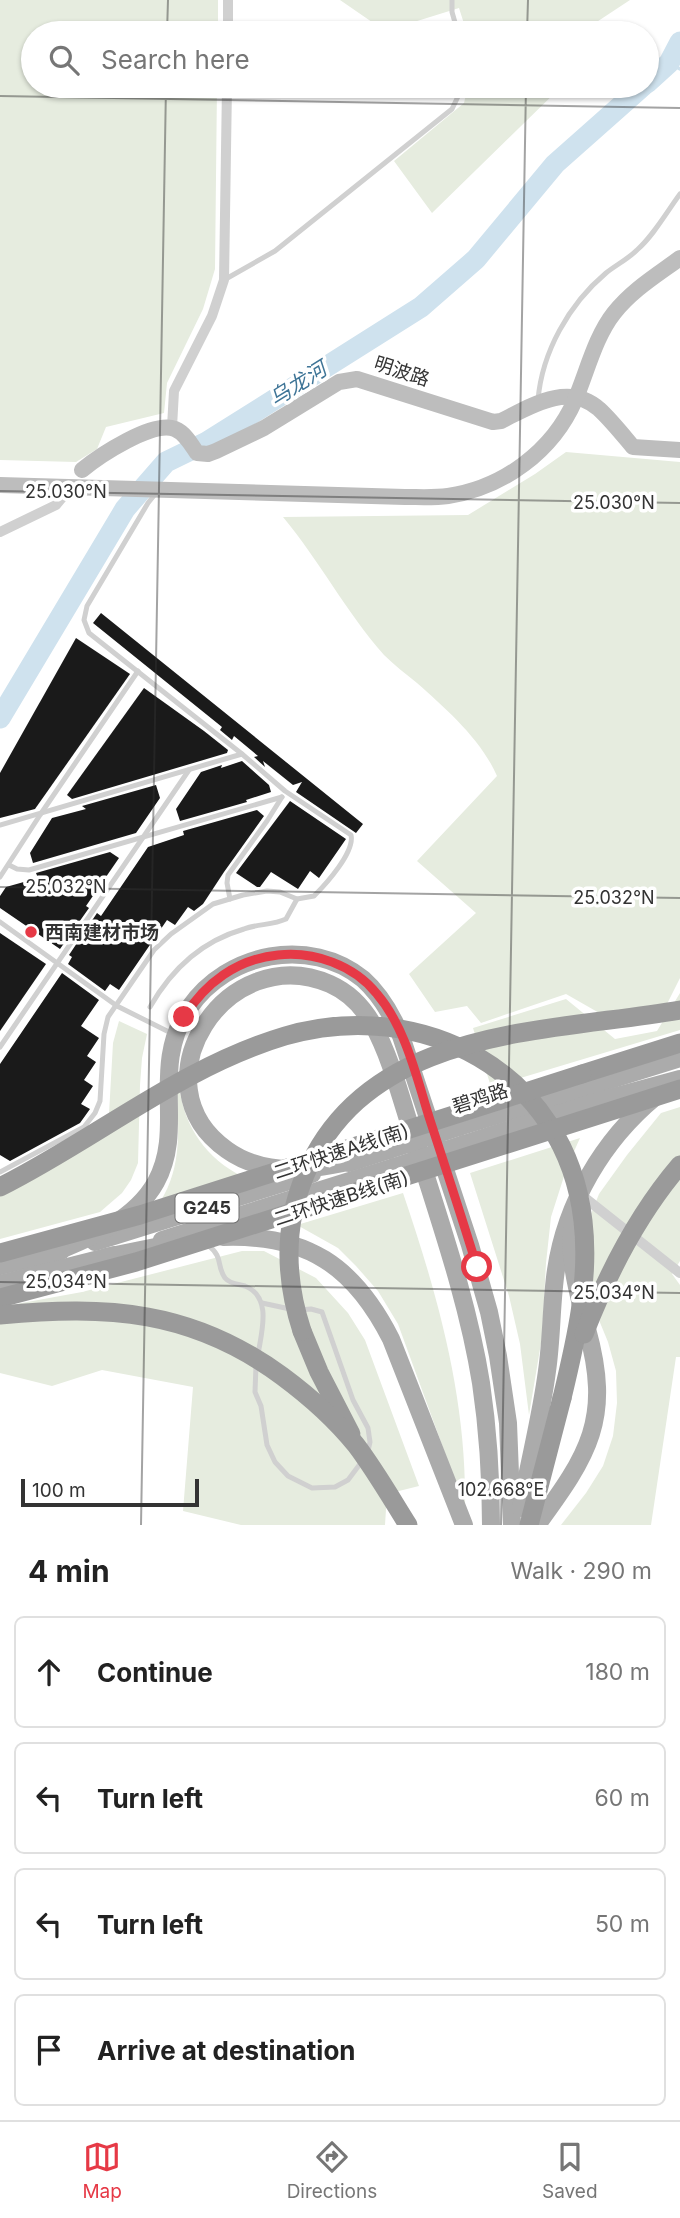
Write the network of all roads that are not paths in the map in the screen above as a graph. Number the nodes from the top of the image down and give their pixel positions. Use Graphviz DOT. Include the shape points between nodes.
graph roads {
  1 [pos="228,0"];
  2 [pos="452,0"];
  3 [pos="228,21"];
  4 [pos="455,21"];
  5 [pos="227,98"];
  6 [pos="457,98"];
  7 [pos="680,194"];
  8 [pos="680,258"];
  9 [pos="224,280"];
  10 [pos="576,398"];
  11 [pos="538,403"];
  12 [pos="177,430"];
  13 [pos="680,450"];
  14 [pos="82,470"];
  15 [pos="0,485"];
  16 [pos="70,488"];
  17 [pos="157,490"];
  18 [pos="0,532"];
  19 [pos="138,671"];
  20 [pos="242,754"];
  21 [pos="189,770"];
  22 [pos="284,794"];
  23 [pos="40,815"];
  24 [pos="0,825"];
  25 [pos="142,839"];
  26 [pos="9,865"];
  27 [pos="0,877"];
  28 [pos="230,899"];
  29 [pos="297,899"];
  30 [pos="0,922"];
  31 [pos="57,961"];
  32 [pos="117,1006"];
  33 [pos="150,1007"];
  34 [pos="680,1010"];
  35 [pos="175,1035"];
  36 [pos="680,1042"];
  37 [pos="0,1047"];
  38 [pos="680,1058"];
  39 [pos="680,1080"];
  40 [pos="680,1089"];
  41 [pos="462,1136"];
  42 [pos="392,1158"];
  43 [pos="360,1159"];
  44 [pos="680,1165"];
  45 [pos="0,1172"];
  46 [pos="0,1187"];
  47 [pos="578,1198"];
  48 [pos="200,1239"];
  49 [pos="0,1253"];
  50 [pos="52,1254"];
  51 [pos="106,1257"];
  52 [pos="0,1266"];
  53 [pos="680,1273"];
  54 [pos="0,1284"];
  55 [pos="0,1298"];
  56 [pos="262,1303"];
  57 [pos="0,1315"];
  58 [pos="562,1398"];
  59 [pos="363,1454"];
  60 [pos="408,1525"];
  61 [pos="464,1525"];
  62 [pos="491,1525"];
  63 [pos="515,1525"];
  64 [pos="529,1525"];
  65 [pos="537,1525"];
  1 -- 3 [label="street"];
  2 -- 4 [label="lane"];
  5 -- 9 [label="street"];
  6 -- 9 [label="lane" via="452,109 275,251"];
  7 -- 11 [label="lane" via="650,237 590,290 554,338"];
  8 -- 10 [label="street" via="614,314 601,334"];
  9 -- 12 [label="street" via="212,316 174,391"];
  10 -- 11 [label="street, 明波路"];
  10 -- 13 [label="street" via="598,409 633,447"];
  10 -- 17 [label="street" via="555,434 533,458 502,477 448,496"];
  11 -- 12 [label="street, 明波路" via="493,422 357,379 340,382 216,452 197,453"];
  12 -- 14 [label="street" via="152,430 101,454"];
  15 -- 16 [label="street"];
  16 -- 17 [label="street"];
  16 -- 18 [label="street" via="56,505"];
  17 -- 19 [label="lane" via="83,620 89,632"];
  19 -- 20 [label="lane"];
  19 -- 23 [label="lane"];
  20 -- 21 [label="lane"];
  20 -- 22 [label="lane"];
  21 -- 23 [label="lane"];
  21 -- 25 [label="lane"];
  22 -- 25 [label="lane"];
  22 -- 28 [label="lane" via="229,874"];
  22 -- 29 [label="lane" via="351,835 353,842 314,896"];
  23 -- 24 [label="lane"];
  23 -- 26 [label="lane"];
  25 -- 26 [label="lane" via="29,870"];
  25 -- 31 [label="lane"];
  26 -- 27 [label="lane"];
  28 -- 29 [label="lane" via="267,891"];
  28 -- 32 [label="lane" via="213,904 154,950"];
  29 -- 33 [label="lane" via="286,919 239,930 198,951 176,971"];
  30 -- 31 [label="lane"];
  31 -- 32 [label="lane"];
  31 -- 37 [label="lane"];
  32 -- 35 [label="lane"];
  32 -- 45 [label="lane" via="106,1024 95,1113 84,1127"];
  34 -- 59 [label="highway, bridge" via="520,1033 442,1052 383,1081 329,1132 308,1167 295,1204 289,1279 307,1345"];
  35 -- 50 [label="main road" via="168,1067 167,1147 155,1184 120,1219"];
  35 -- 63 [label="main road" via="191,1005 209,985 243,963 270,955 299,954 340,965 361,978 385,1004 415,1075 489,1312 508,1423"];
  36 -- 49 [label="highway, 二环快速A线(南), bridge" via="140,1215"];
  38 -- 41 [label="main road, 碧鸡路 / G245"];
  39 -- 41 [label="main road, 碧鸡路 / G245"];
  39 -- 47 [label="main road" via="623,1128"];
  40 -- 55 [label="highway, 二环快速B线(南), bridge" via="145,1260"];
  41 -- 42 [label="main road, 碧鸡路 / G245, bridge"];
  42 -- 43 [label="main road, 碧鸡路 / G245"];
  42 -- 51 [label="main road, 碧鸡路 / G245"];
  43 -- 50 [label="main road, 碧鸡路 / G245"];
  43 -- 62 [label="main road" via="321,1168 270,1167 242,1159 209,1134 196,1112 189,1070 197,1037 223,1001 262,979 297,975 340,989 372,1024 405,1111 468,1317 486,1425"];
  44 -- 58 [label="highway, bridge" via="644,1214 609,1277"];
  46 -- 58 [label="highway, bridge" via="197,1073 285,1036 356,1025 401,1028 441,1039 494,1066 523,1091 547,1121 571,1170 583,1219 585,1269"];
  47 -- 53 [label="street"];
  47 -- 63 [label="main road" via="558,1257 547,1373"];
  47 -- 65 [label="main road" via="573,1261 597,1371 597,1414 576,1467"];
  48 -- 51 [label="main road"];
  48 -- 56 [label="lane" via="218,1253 226,1279 248,1287"];
  48 -- 61 [label="main road" via="254,1238 295,1246 349,1277 391,1339"];
  50 -- 52 [label="main road, G245"];
  51 -- 54 [label="main road, G245"];
  56 -- 56 [label="lane" via="322,1312 370,1435 368,1452 357,1471 335,1487 312,1488 296,1482 281,1470 267,1445 254,1381"];
  57 -- 59 [label="highway, bridge" via="118,1312 202,1331 248,1353 289,1381 334,1420"];
  58 -- 64 [label="highway"];
  59 -- 60 [label="highway, bridge"];
}
